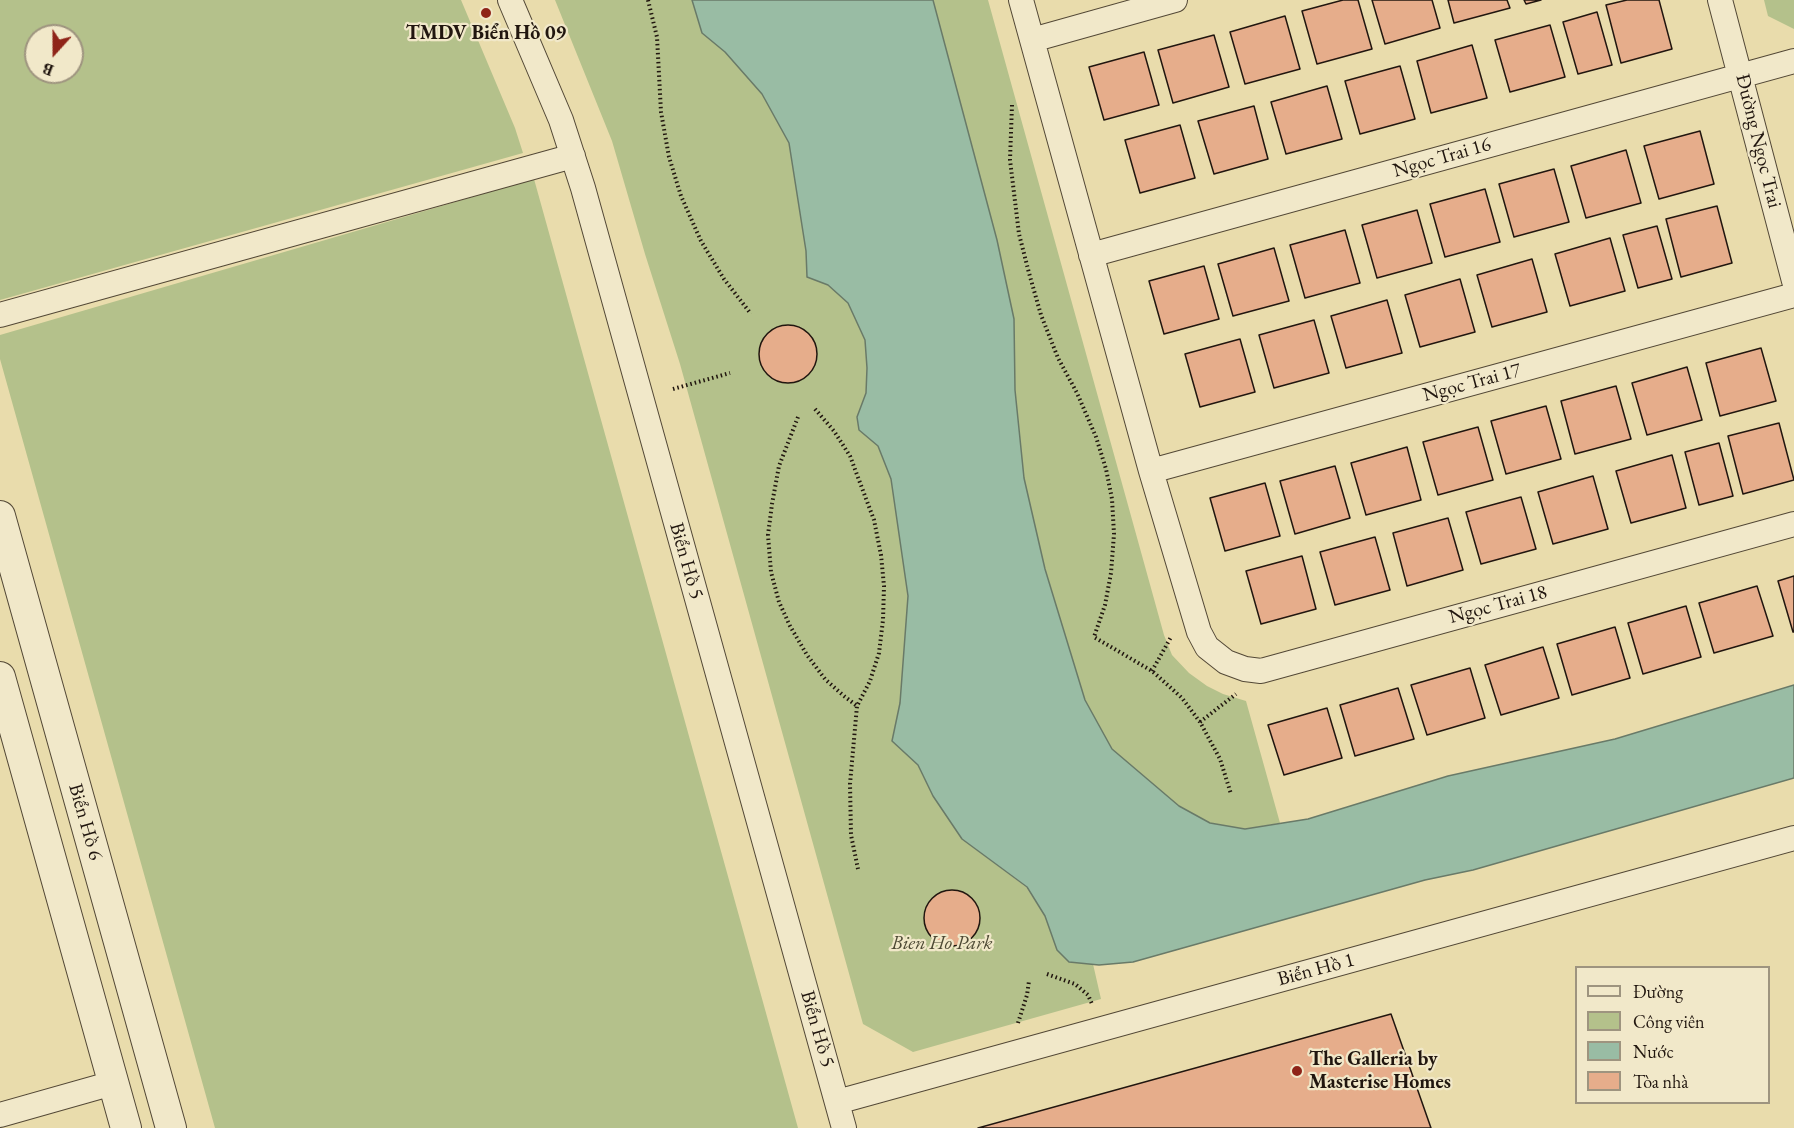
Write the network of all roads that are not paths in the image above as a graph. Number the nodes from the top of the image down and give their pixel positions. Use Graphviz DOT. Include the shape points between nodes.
graph roads {
  1 [pos="510,0"];
  2 [pos="1021,0"];
  3 [pos="1175,0"];
  4 [pos="1720,0"];
  5 [pos="1032,40"];
  6 [pos="1794,60"];
  7 [pos="1741,75"];
  8 [pos="573,156"];
  9 [pos="1091,255"];
  10 [pos="1794,281"];
  11 [pos="1794,295"];
  12 [pos="0,315"];
  13 [pos="1151,471"];
  14 [pos="0,516"];
  15 [pos="1794,524"];
  16 [pos="0,676"];
  17 [pos="1794,838"];
  18 [pos="113,1083"];
  19 [pos="837,1102"];
  20 [pos="0,1115"];
  21 [pos="126,1128"];
  22 [pos="171,1128"];
  23 [pos="844,1128"];
  1 -- 8 [label="street, Biển Hồ 5"];
  2 -- 5 [label="street"];
  3 -- 5 [label="street"];
  4 -- 7 [label="street, Đường Ngọc Trai"];
  5 -- 9 [label="street"];
  6 -- 7 [label="street, Ngọc Trai 16"];
  7 -- 9 [label="street, Ngọc Trai 16"];
  7 -- 10 [label="street, Đường Ngọc Trai"];
  8 -- 12 [label="street"];
  8 -- 19 [label="street, Biển Hồ 5"];
  9 -- 13 [label="street"];
  11 -- 13 [label="street, Ngọc Trai 17"];
  13 -- 15 [label="street, Ngọc Trai 18" via="1199,632 1207,647 1226,662 1261,671"];
  14 -- 22 [label="street, Biển Hồ 6"];
  16 -- 18 [label="street"];
  17 -- 19 [label="street, Biển Hồ 1"];
  18 -- 20 [label="street"];
  18 -- 21 [label="street"];
  19 -- 23 [label="street, Biển Hồ 5"];
}
